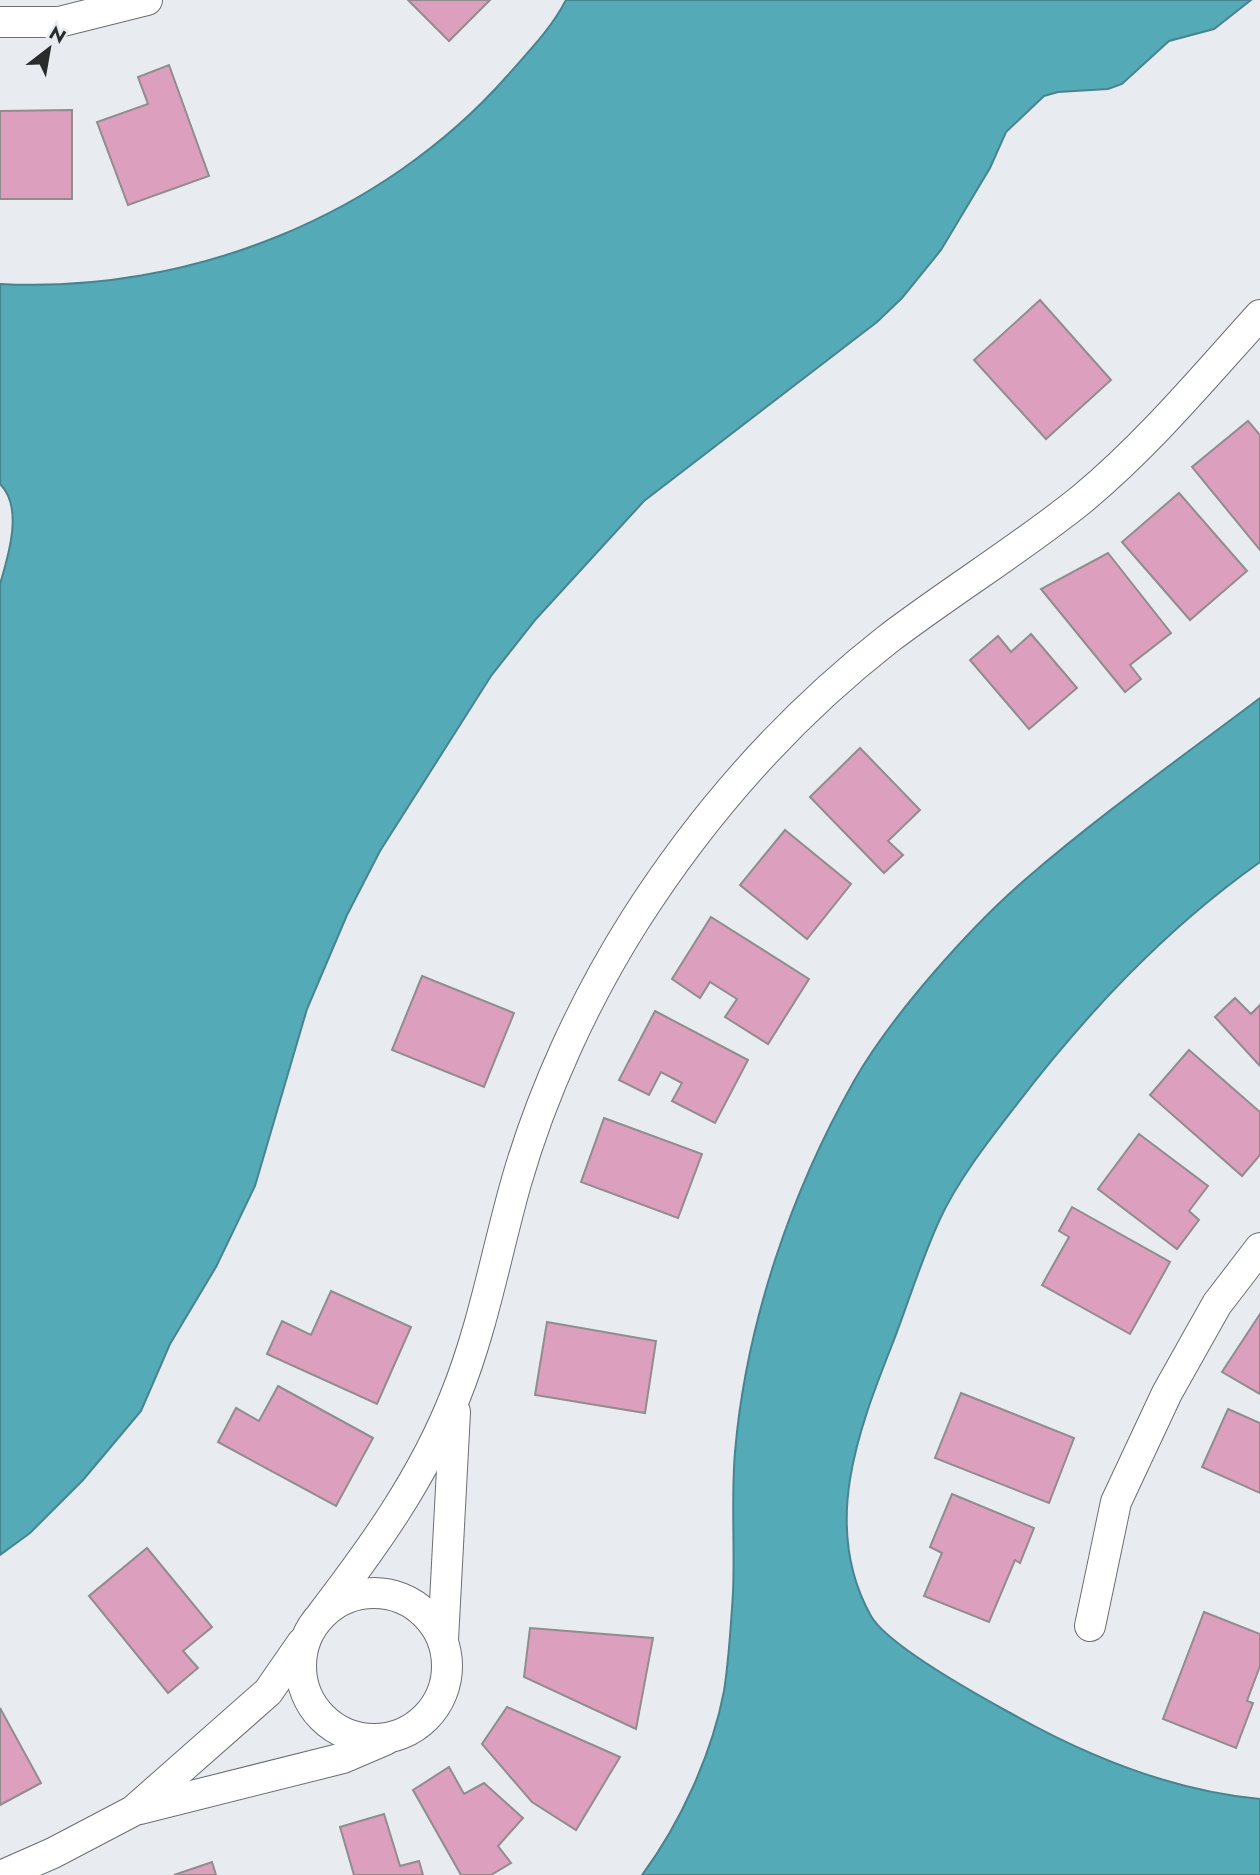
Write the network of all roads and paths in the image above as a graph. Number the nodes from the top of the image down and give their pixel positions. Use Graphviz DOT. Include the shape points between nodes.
graph roads {
  1 [pos="147,0"];
  2 [pos="0,22"];
  3 [pos="1260,315"];
  4 [pos="1260,1248"];
  5 [pos="455,1397"];
  6 [pos="315,1624"];
  7 [pos="1090,1626"];
  8 [pos="443,1640"];
  9 [pos="395,1736"];
  10 [pos="133,1811"];
  11 [pos="3,1875"];
  1 -- 2 [label="street" via="59,22"];
  3 -- 5 [label="street" via="1119,467 1012,552 886,641 835,685 752,765 688,841 613,960 580,1021 545,1103 517,1180"];
  4 -- 7 [label="street" via="1217,1304 1167,1393 1116,1502"];
  5 -- 6 [label="street" via="423,1468 386,1531"];
  5 -- 8 [label="street"];
  6 -- 8 [label="street" via="342,1600 365,1594 389,1595 411,1603 430,1619"];
  6 -- 9 [label="street" via="301,1657 302,1681 311,1703 327,1722 347,1734 371,1739"];
  6 -- 10 [label="street" via="268,1692"];
  8 -- 9 [label="street" via="447,1663 444,1687 434,1709 417,1726"];
  9 -- 10 [label="street" via="343,1758"];
  10 -- 11 [label="street"];
}
